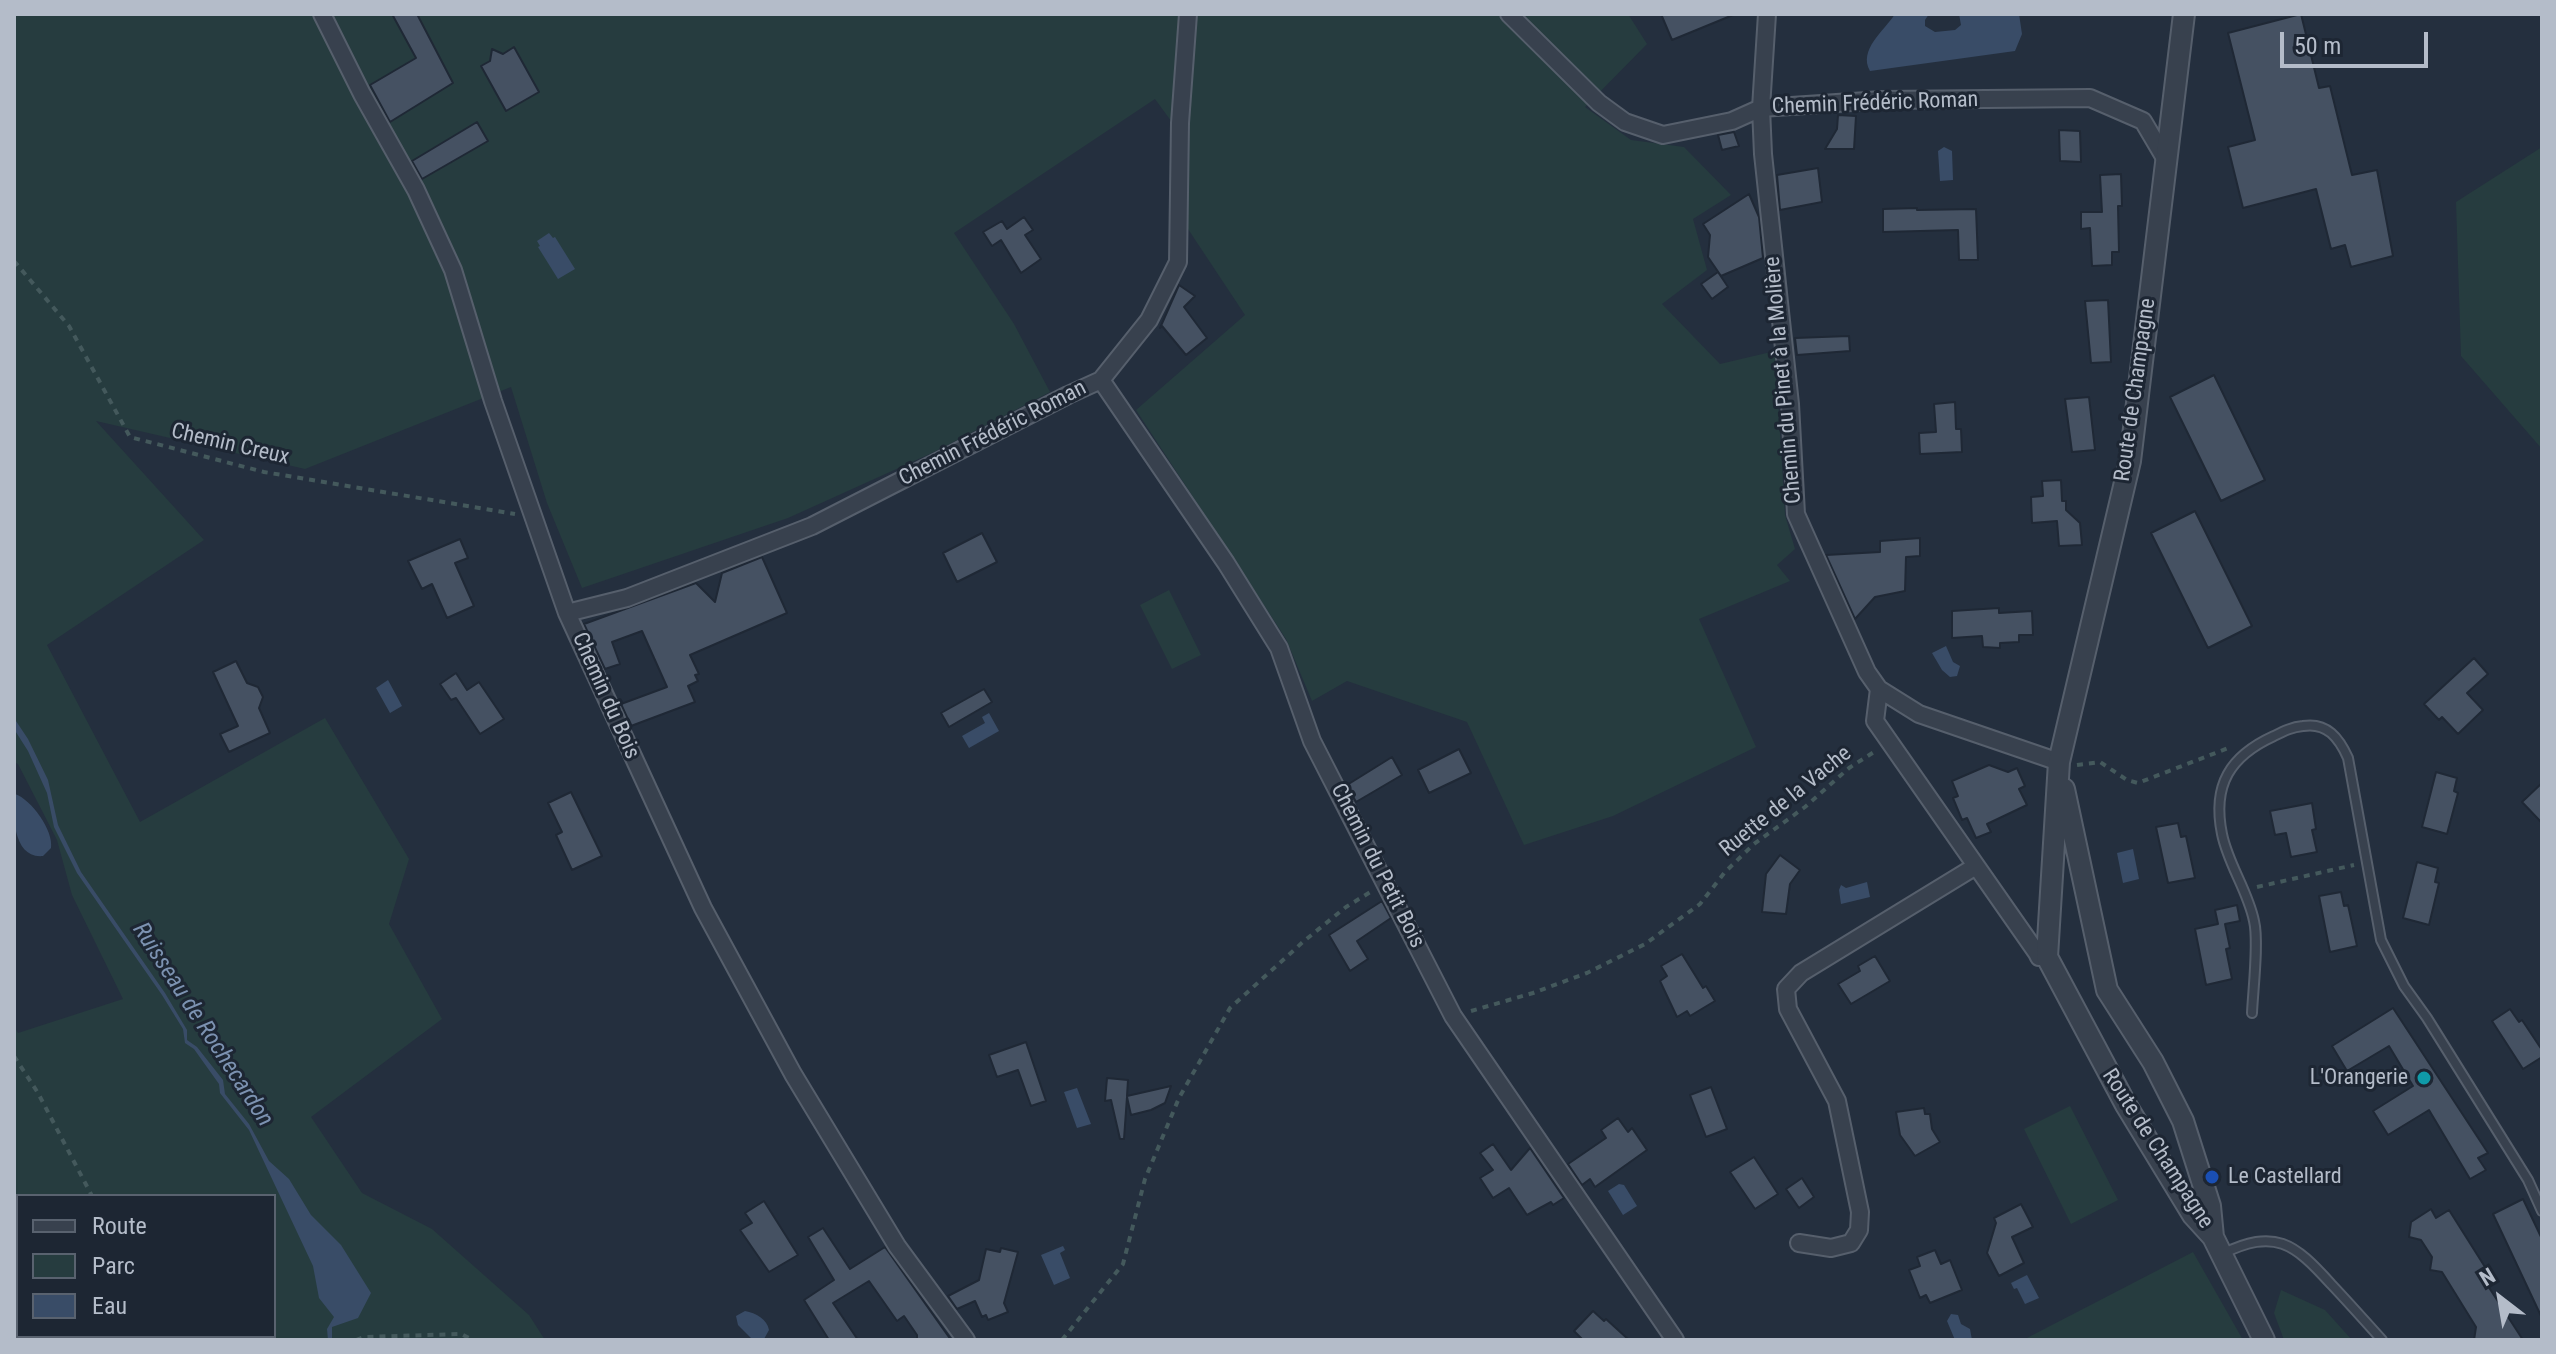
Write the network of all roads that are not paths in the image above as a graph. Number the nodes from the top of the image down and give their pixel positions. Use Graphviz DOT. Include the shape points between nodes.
graph roads {
  1 [pos="322,14"];
  2 [pos="1188,14"];
  3 [pos="1509,14"];
  4 [pos="1767,14"];
  5 [pos="2184,14"];
  6 [pos="1761,108"];
  7 [pos="2166,160"];
  8 [pos="1101,380"];
  9 [pos="567,613"];
  10 [pos="1879,689"];
  11 [pos="2066,765"];
  12 [pos="1976,866"];
  13 [pos="2047,957"];
  14 [pos="2252,1013"];
  15 [pos="2542,1211"];
  16 [pos="1799,1243"];
  17 [pos="2217,1245"];
  18 [pos="966,1340"];
  19 [pos="1675,1340"];
  20 [pos="2264,1340"];
  21 [pos="2382,1340"];
  1 -- 9 [label="street, Chemin du Bois" via="453,270"];
  2 -- 8 [label="street, Chemin Frédéric Roman" via="1178,262 1149,320"];
  3 -- 6 [label="street, Chemin Frédéric Roman" via="1625,122 1663,135 1732,121"];
  4 -- 6 [label="street, Chemin du Pinet à la Molière"];
  5 -- 7 [label="street, Route de Champagne"];
  6 -- 7 [label="street, Chemin Frédéric Roman" via="1882,100 2090,98 2143,121"];
  6 -- 10 [label="street, Chemin du Pinet à la Molière" via="1796,514"];
  7 -- 11 [label="street, Route de Champagne" via="2130,461"];
  8 -- 9 [label="street, Chemin Frédéric Roman" via="812,526 627,598"];
  8 -- 19 [label="street, Chemin du Petit Bois" via="1279,648 1312,741 1453,1016"];
  9 -- 18 [label="street, Chemin du Bois" via="741,980 897,1246"];
  10 -- 11 [label="street" via="1919,714"];
  10 -- 12 [label="street, Chemin du Pinet à la Molière" via="1875,721"];
  11 -- 13 [label="street, Route de Champagne"];
  11 -- 17 [label="street, Route de Champagne" via="2107,990 2183,1121"];
  12 -- 13 [label="street, Chemin du Pinet à la Molière" via="2039,957"];
  12 -- 16 [label="street" via="1801,973 1786,989 1788,1009 1837,1101 1860,1212 1859,1230 1851,1243 1831,1248"];
  13 -- 17 [label="street, Route de Champagne" via="2126,1105"];
  14 -- 15 [label="lane" via="2255,922 2222,836 2219,808 2225,778 2239,756 2293,727 2326,728 2348,758 2381,940"];
  17 -- 20 [label="street"];
  17 -- 21 [label="lane" via="2267,1240 2286,1244 2307,1258"];
}
